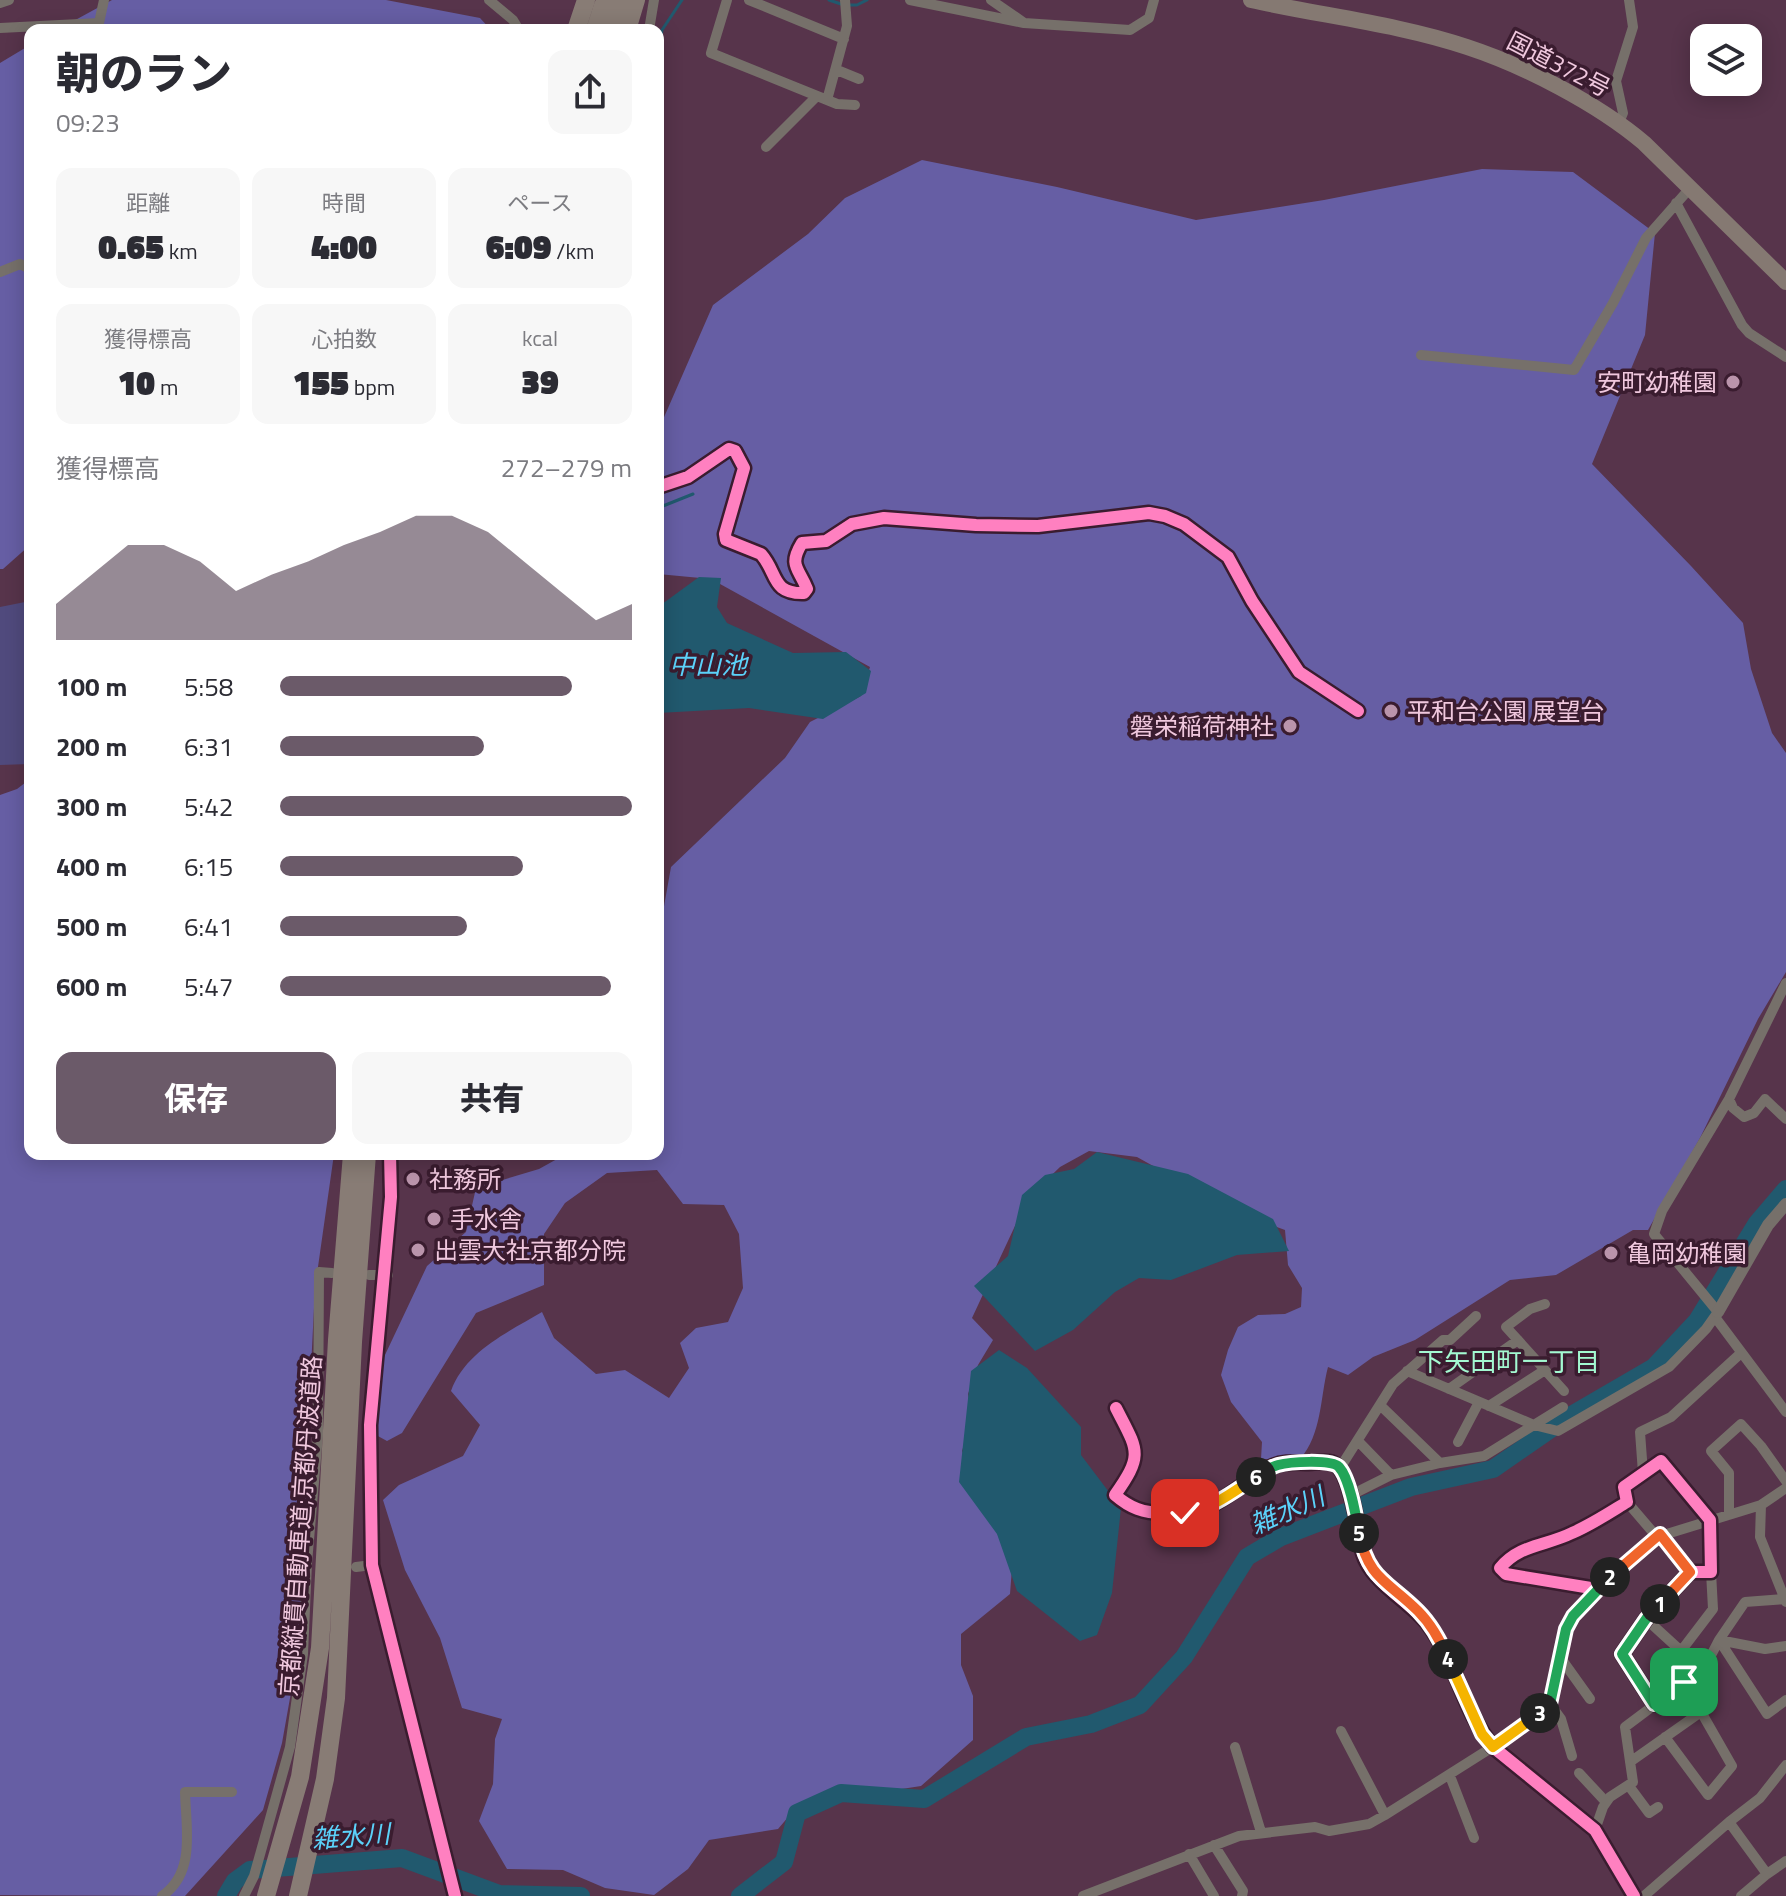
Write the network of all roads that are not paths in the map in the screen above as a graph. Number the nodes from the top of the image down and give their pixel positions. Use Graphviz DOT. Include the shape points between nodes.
graph roads {
  1 [pos="9,0"];
  2 [pos="104,0"];
  3 [pos="489,0"];
  4 [pos="586,0"];
  5 [pos="605,0"];
  6 [pos="621,0"];
  7 [pos="636,0"];
  8 [pos="654,0"];
  9 [pos="727,0"];
  10 [pos="749,0"];
  11 [pos="910,0"];
  12 [pos="991,0"];
  13 [pos="1154,0"];
  14 [pos="1251,0"];
  15 [pos="1629,0"];
  16 [pos="0,3"];
  17 [pos="845,4"];
  18 [pos="1024,23"];
  19 [pos="79,24"];
  20 [pos="515,24"];
  21 [pos="578,24"];
  22 [pos="597,24"];
  23 [pos="613,24"];
  24 [pos="629,24"];
  25 [pos="650,24"];
  26 [pos="24,27"];
  27 [pos="0,28"];
  28 [pos="844,39"];
  29 [pos="837,70"];
  30 [pos="859,79"];
  31 [pos="822,98"];
  32 [pos="855,105"];
  33 [pos="1619,123"];
  34 [pos="766,147"];
  35 [pos="1691,187"];
  36 [pos="1676,203"];
  37 [pos="24,266"];
  38 [pos="0,272"];
  39 [pos="1786,282"];
  40 [pos="1421,355"];
  41 [pos="1786,357"];
  42 [pos="664,485"];
  43 [pos="1358,711"];
  44 [pos="1786,983"];
  45 [pos="1729,1099"];
  46 [pos="1786,1119"];
  47 [pos="352,1160"];
  48 [pos="367,1160"];
  49 [pos="390,1160"];
  50 [pos="1786,1204"];
  51 [pos="332,1273"];
  52 [pos="369,1275"];
  53 [pos="387,1275"];
  54 [pos="1545,1304"];
  55 [pos="1716,1314"];
  56 [pos="1476,1316"];
  57 [pos="1518,1340"];
  58 [pos="1741,1353"];
  59 [pos="1545,1370"];
  60 [pos="1407,1371"];
  61 [pos="1449,1389"];
  62 [pos="1564,1391"];
  63 [pos="1484,1404"];
  64 [pos="1381,1406"];
  65 [pos="1563,1407"];
  66 [pos="1116,1408"];
  67 [pos="1786,1412"];
  68 [pos="1534,1425"];
  69 [pos="1358,1441"];
  70 [pos="1458,1442"];
  71 [pos="1440,1463"];
  72 [pos="1340,1468"];
  73 [pos="1643,1473"];
  74 [pos="1391,1475"];
  75 [pos="1786,1481"];
  76 [pos="1786,1488"];
  77 [pos="1351,1495"];
  78 [pos="1627,1502"];
  79 [pos="1761,1505"];
  80 [pos="1729,1515"];
  81 [pos="1710,1520"];
  82 [pos="1658,1536"];
  83 [pos="372,1565"];
  84 [pos="356,1567"];
  85 [pos="1690,1572"];
  86 [pos="1711,1572"];
  87 [pos="1597,1589"];
  88 [pos="1786,1602"];
  89 [pos="1646,1619"];
  90 [pos="1719,1640"];
  91 [pos="1786,1646"];
  92 [pos="1681,1651"];
  93 [pos="1560,1657"];
  94 [pos="1705,1667"];
  95 [pos="1684,1682"];
  96 [pos="1590,1699"];
  97 [pos="1786,1700"];
  98 [pos="1550,1704"];
  99 [pos="1654,1704"];
  100 [pos="1701,1712"];
  101 [pos="1341,1731"];
  102 [pos="1665,1737"];
  103 [pos="1235,1747"];
  104 [pos="1493,1747"];
  105 [pos="1572,1756"];
  106 [pos="1630,1762"];
  107 [pos="1786,1765"];
  108 [pos="1579,1773"];
  109 [pos="1450,1776"];
  110 [pos="1629,1786"];
  111 [pos="232,1792"];
  112 [pos="1606,1802"];
  113 [pos="1658,1807"];
  114 [pos="1385,1815"];
  115 [pos="1729,1822"];
  116 [pos="1595,1830"];
  117 [pos="1261,1832"];
  118 [pos="1474,1838"];
  119 [pos="1214,1845"];
  120 [pos="1189,1854"];
  121 [pos="1786,1861"];
  122 [pos="1767,1874"];
  123 [pos="162,1896"];
  124 [pos="244,1896"];
  125 [pos="266,1896"];
  126 [pos="298,1896"];
  127 [pos="455,1896"];
  128 [pos="1083,1896"];
  129 [pos="1214,1896"];
  130 [pos="1242,1896"];
  131 [pos="1634,1896"];
  132 [pos="1644,1896"];
  133 [pos="1741,1896"];
  1 -- 16 [label="street"];
  2 -- 19 [label="street" via="99,23"];
  3 -- 20 [label="street"];
  4 -- 21 [label="highway"];
  5 -- 22 [label="highway"];
  6 -- 23 [label="highway"];
  7 -- 24 [label="highway"];
  8 -- 25 [label="street"];
  9 -- 31 [label="street" via="711,53"];
  10 -- 28 [label="street"];
  11 -- 18 [label="street"];
  12 -- 18 [label="street"];
  13 -- 18 [label="street" via="1149,18 1130,30"];
  14 -- 33 [label="highway, 国道372号" via="1467,47 1507,62"];
  15 -- 33 [label="street" via="1633,27 1616,81 1623,113"];
  17 -- 28 [label="street"];
  26 -- 27 [label="street"];
  28 -- 29 [label="street"];
  29 -- 30 [label="street"];
  29 -- 31 [label="street"];
  31 -- 32 [label="street"];
  31 -- 34 [label="street"];
  33 -- 35 [label="highway, 国道372号"];
  35 -- 36 [label="street"];
  35 -- 39 [label="highway, 国道372号"];
  36 -- 40 [label="street" via="1646,238 1574,370"];
  36 -- 41 [label="street" via="1742,325"];
  37 -- 38 [label="street"];
  42 -- 43 [label="street" via="688,477 729,449 735,451 744,468 726,540 761,554 776,583 797,593 807,589 795,564 802,543 826,541 863,520 1038,526 1149,513 1165,516 1228,557 1299,672"];
  44 -- 45 [label="street"];
  45 -- 46 [label="street" via="1744,1117 1765,1099"];
  45 -- 55 [label="street" via="1662,1211 1654,1234"];
  47 -- 125 [label="highway, 京都縦貫自動車道;京都丹波道路" via="320,1648 307,1739"];
  48 -- 126 [label="highway, 京都縦貫自動車道;京都丹波道路" via="337,1683 331,1743"];
  49 -- 53 [label="street"];
  50 -- 55 [label="street"];
  51 -- 124 [label="street" via="319,1272 313,1563 290,1747"];
  52 -- 53 [label="street"];
  53 -- 83 [label="street" via="370,1425"];
  54 -- 57 [label="street" via="1506,1327"];
  55 -- 58 [label="street"];
  55 -- 68 [label="street" via="1683,1353 1651,1379 1558,1431"];
  56 -- 60 [label="street"];
  57 -- 59 [label="street"];
  57 -- 61 [label="street"];
  58 -- 67 [label="street"];
  58 -- 73 [label="street" via="1671,1417 1640,1432"];
  59 -- 62 [label="street"];
  59 -- 63 [label="street"];
  60 -- 61 [label="street"];
  60 -- 64 [label="street"];
  61 -- 63 [label="street"];
  63 -- 68 [label="street"];
  63 -- 70 [label="street"];
  64 -- 69 [label="street"];
  64 -- 71 [label="street"];
  65 -- 68 [label="street"];
  66 -- 72 [label="street" via="1135,1445 1133,1469 1115,1495 1130,1508 1152,1513 1198,1511 1274,1466 1331,1462"];
  68 -- 71 [label="street" via="1484,1456"];
  69 -- 72 [label="street"];
  69 -- 74 [label="street"];
  71 -- 74 [label="street"];
  72 -- 77 [label="street"];
  73 -- 78 [label="street" via="1624,1487"];
  73 -- 81 [label="street" via="1661,1461"];
  74 -- 77 [label="street"];
  75 -- 80 [label="street" via="1741,1424 1711,1451 1729,1473"];
  76 -- 79 [label="street"];
  77 -- 104 [label="street" via="1369,1565 1431,1629"];
  78 -- 82 [label="street"];
  78 -- 87 [label="street" via="1570,1535 1511,1555 1500,1568 1506,1574"];
  79 -- 80 [label="street"];
  79 -- 88 [label="street" via="1760,1537"];
  80 -- 81 [label="street"];
  81 -- 82 [label="street"];
  81 -- 86 [label="street"];
  82 -- 85 [label="street"];
  82 -- 87 [label="street"];
  83 -- 84 [label="street"];
  83 -- 127 [label="street"];
  85 -- 86 [label="street"];
  85 -- 89 [label="street"];
  86 -- 92 [label="street" via="1713,1609"];
  87 -- 93 [label="street" via="1573,1616"];
  88 -- 90 [label="street" via="1745,1602"];
  89 -- 92 [label="street"];
  89 -- 99 [label="street" via="1622,1654"];
  90 -- 91 [label="street" via="1765,1649"];
  90 -- 94 [label="street"];
  90 -- 97 [label="street" via="1767,1714"];
  92 -- 94 [label="street"];
  93 -- 96 [label="street"];
  93 -- 98 [label="street"];
  94 -- 95 [label="street"];
  95 -- 99 [label="street"];
  95 -- 100 [label="street"];
  98 -- 104 [label="street"];
  98 -- 105 [label="street" via="1561,1719"];
  99 -- 106 [label="street" via="1625,1727"];
  100 -- 102 [label="street"];
  100 -- 102 [label="street" via="1732,1766 1708,1795"];
  101 -- 114 [label="street"];
  102 -- 106 [label="street"];
  103 -- 117 [label="street"];
  104 -- 109 [label="street"];
  104 -- 116 [label="street"];
  106 -- 110 [label="street"];
  107 -- 115 [label="street" via="1760,1798"];
  108 -- 112 [label="street"];
  109 -- 114 [label="street"];
  109 -- 118 [label="street"];
  110 -- 112 [label="street"];
  110 -- 113 [label="street" via="1649,1813"];
  111 -- 123 [label="street" via="185,1792 187,1859 172,1889"];
  112 -- 116 [label="street"];
  114 -- 117 [label="street" via="1369,1824 1329,1831 1315,1827"];
  115 -- 122 [label="street"];
  115 -- 132 [label="street"];
  116 -- 131 [label="street"];
  117 -- 119 [label="street"];
  119 -- 120 [label="street"];
  119 -- 130 [label="street"];
  120 -- 128 [label="street"];
  120 -- 129 [label="street"];
  121 -- 122 [label="street"];
  122 -- 133 [label="street"];
}
